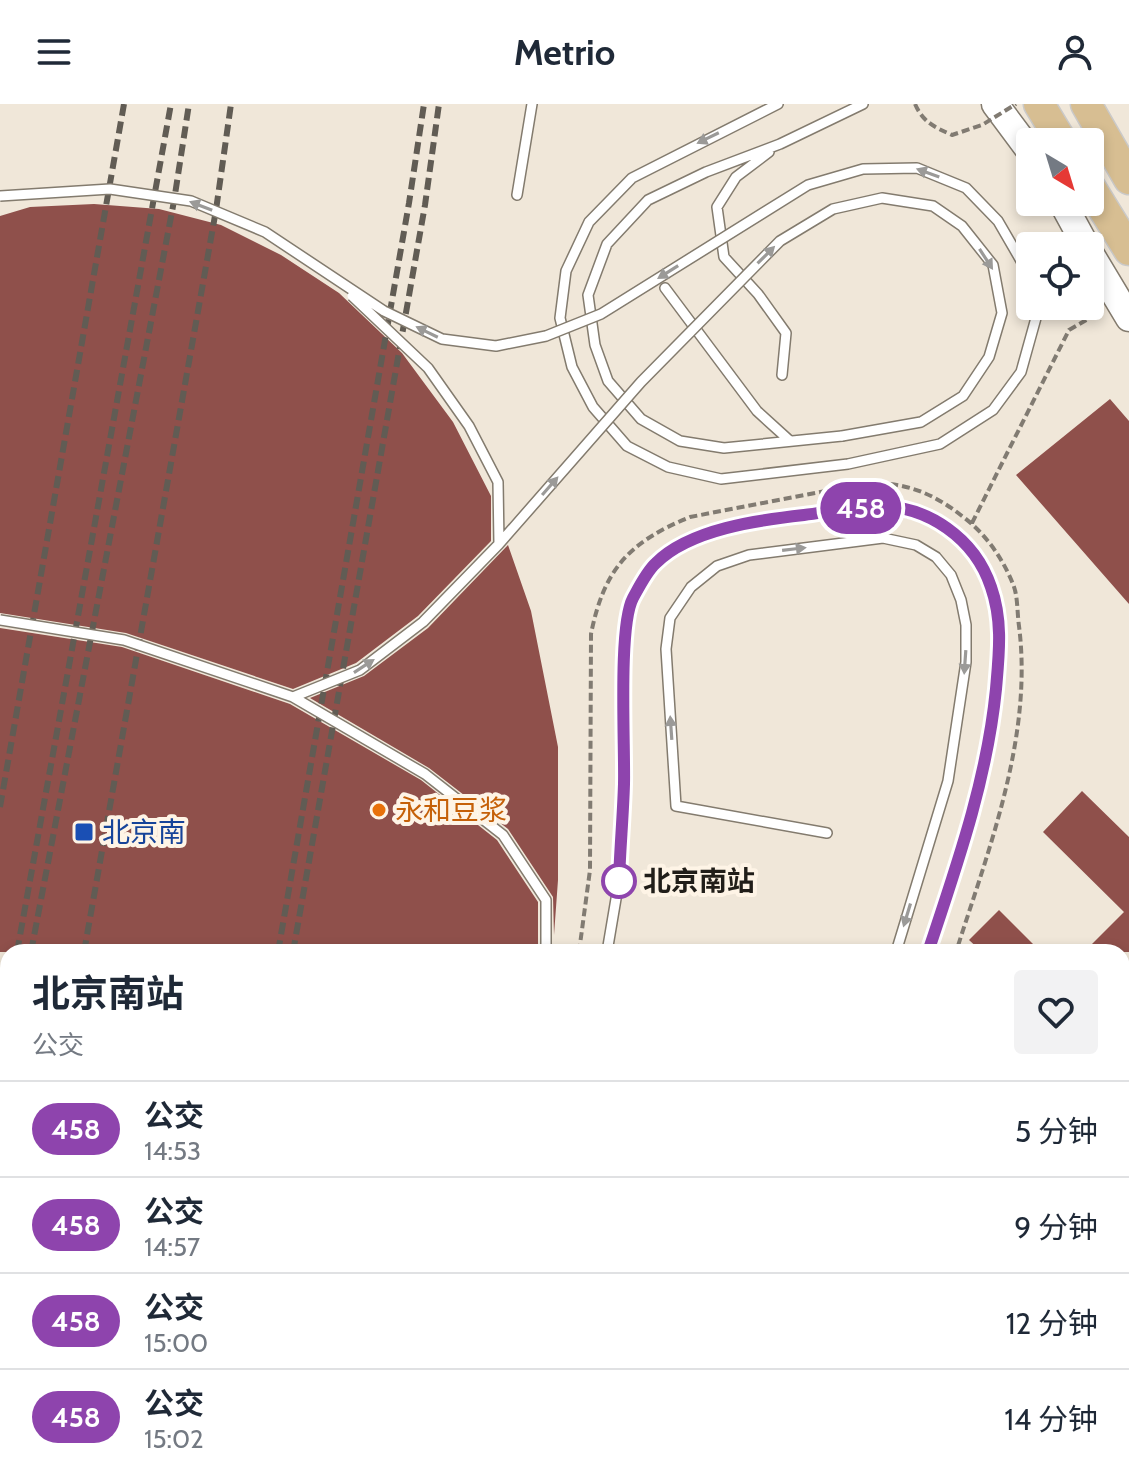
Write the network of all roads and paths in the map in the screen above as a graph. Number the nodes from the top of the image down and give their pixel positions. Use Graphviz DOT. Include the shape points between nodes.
graph roads {
  1 [pos="532,104"];
  2 [pos="778,104"];
  3 [pos="863,104"];
  4 [pos="915,104"];
  5 [pos="995,104"];
  6 [pos="1016,104"];
  7 [pos="1039,104"];
  8 [pos="1086,104"];
  9 [pos="1054,128"];
  10 [pos="1016,132"];
  11 [pos="780,144"];
  12 [pos="1129,179"];
  13 [pos="517,195"];
  14 [pos="0,196"];
  15 [pos="1104,210"];
  16 [pos="1129,250"];
  17 [pos="1016,252"];
  18 [pos="333,277"];
  19 [pos="1104,282"];
  20 [pos="665,288"];
  21 [pos="1118,312"];
  22 [pos="1035,320"];
  23 [pos="782,375"];
  24 [pos="790,441"];
  25 [pos="499,544"];
  26 [pos="0,620"];
  27 [pos="293,697"];
  28 [pos="827,833"];
  29 [pos="546,944"];
  30 [pos="580,944"];
  31 [pos="608,944"];
  32 [pos="898,944"];
  33 [pos="931,944"];
  1 -- 13 [label="lane"];
  2 -- 22 [label="lane, one-way" via="632,178 589,222 566,271 560,318 572,367 593,407 627,446 668,467 721,479 848,464 940,444 993,410 1021,372"];
  3 -- 11 [label="lane"];
  4 -- 6 [label="path, bridge" via="933,127 952,135 982,125"];
  5 -- 10 [label="street"];
  7 -- 9 [label="main road"];
  8 -- 12 [label="main road"];
  11 -- 23 [label="lane" via="736,177 717,207 724,257 786,333"];
  11 -- 24 [label="lane" via="648,200 607,244 588,295 595,345 608,381 641,419 680,441 724,448"];
  18 -- 14 [label="lane, one-way, bridge" via="265,232 191,201 110,189"];
  15 -- 16 [label="main road"];
  17 -- 18 [label="lane, one-way, bridge" via="998,221 966,188 917,168 863,169 808,185 601,314 546,336 496,346 442,339 384,311"];
  18 -- 25 [label="lane, bridge" via="428,368 469,426 498,482"];
  19 -- 21 [label="street"];
  20 -- 24 [label="lane" via="757,411"];
  21 -- 30 [label="path" via="1069,330 972,523 924,491 893,482 867,483 690,517 665,527 626,556 597,603 591,634 591,843"];
  25 -- 24 [label="lane, one-way, bridge" via="641,382 780,241 833,209 882,198 933,206 962,226 993,265 1002,313 989,357 963,396 921,422"];
  27 -- 25 [label="lane, one-way, bridge" via="360,670 423,622"];
  26 -- 27 [label="lane, bridge" via="124,640"];
  27 -- 29 [label="lane, bridge" via="425,774 503,835 546,900"];
  28 -- 32 [label="lane, one-way" via="676,806 666,649 670,618 691,587 717,566 749,555 883,538 916,545 951,575 966,625 966,662 948,781"];
  31 -- 33 [label="lane" via="619,881 631,601 656,563 694,539 751,521 879,506 932,518 969,546 983,565 1000,623 992,733 977,801"];
}
